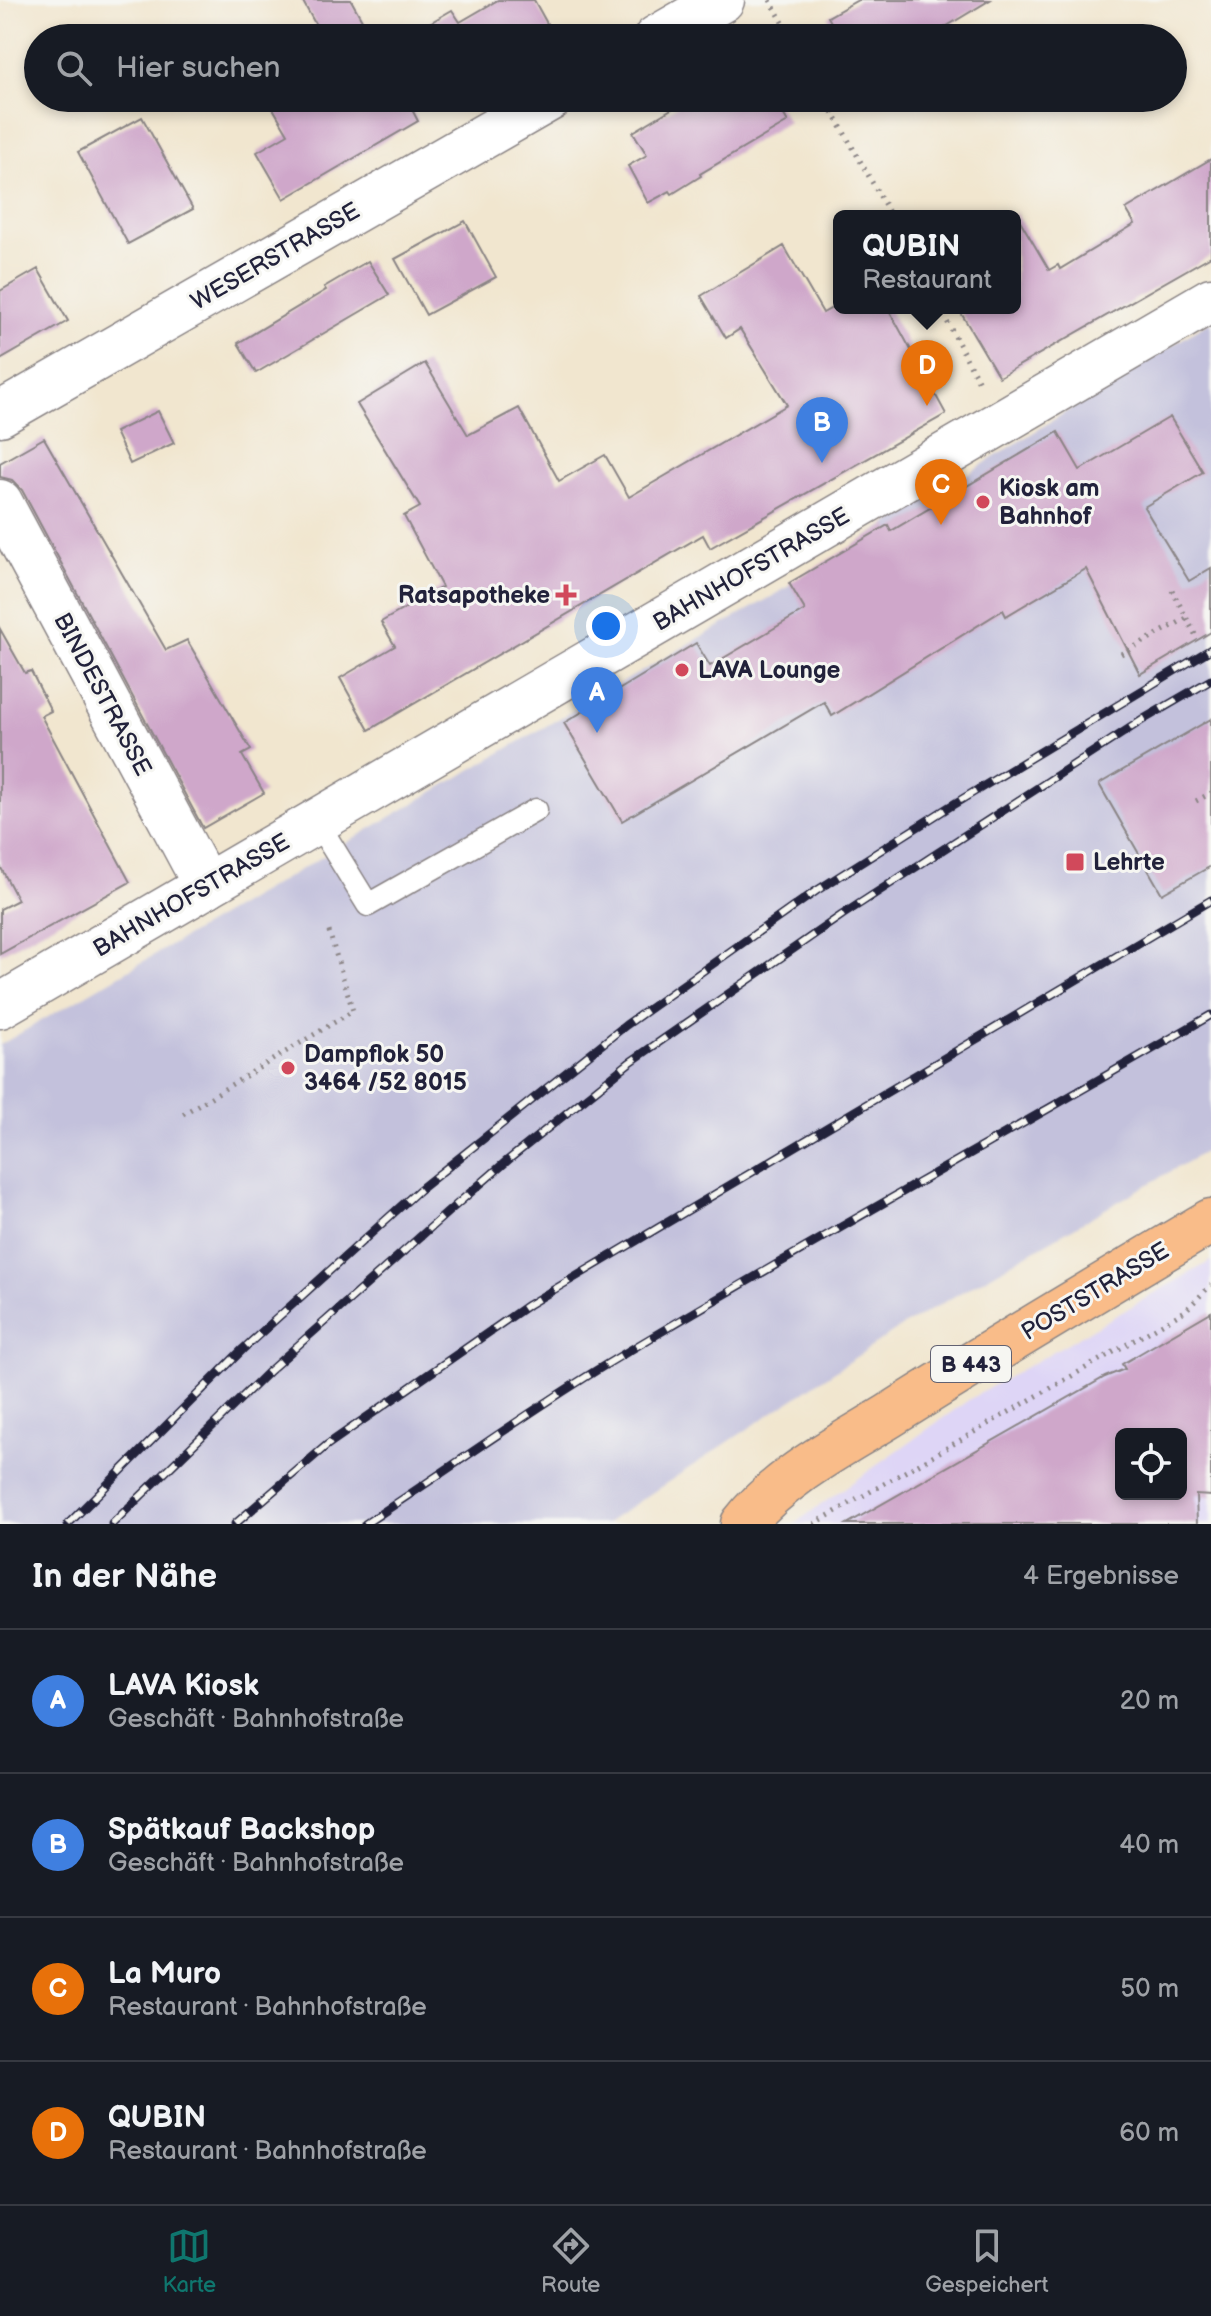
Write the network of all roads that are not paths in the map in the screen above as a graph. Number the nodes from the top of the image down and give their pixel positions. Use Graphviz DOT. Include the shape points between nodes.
graph roads {
  1 [pos="722,0"];
  2 [pos="680,24"];
  3 [pos="527,112"];
  4 [pos="1211,300"];
  5 [pos="0,414"];
  6 [pos="0,502"];
  7 [pos="536,810"];
  8 [pos="317,822"];
  9 [pos="206,886"];
  10 [pos="0,1006"];
  11 [pos="1211,1221"];
  12 [pos="743,1524"];
  1 -- 2 [label="street"];
  3 -- 5 [label="street, WESERSTRASSE"];
  4 -- 8 [label="street, BAHNHOFSTRASSE"];
  6 -- 9 [label="street, BINDESTRASSE"];
  7 -- 8 [label="lane" via="368,905"];
  8 -- 9 [label="street, BAHNHOFSTRASSE"];
  9 -- 10 [label="street, BAHNHOFSTRASSE"];
  11 -- 12 [label="main road, POSTSTRASSE / B 443" via="800,1472"];
}
